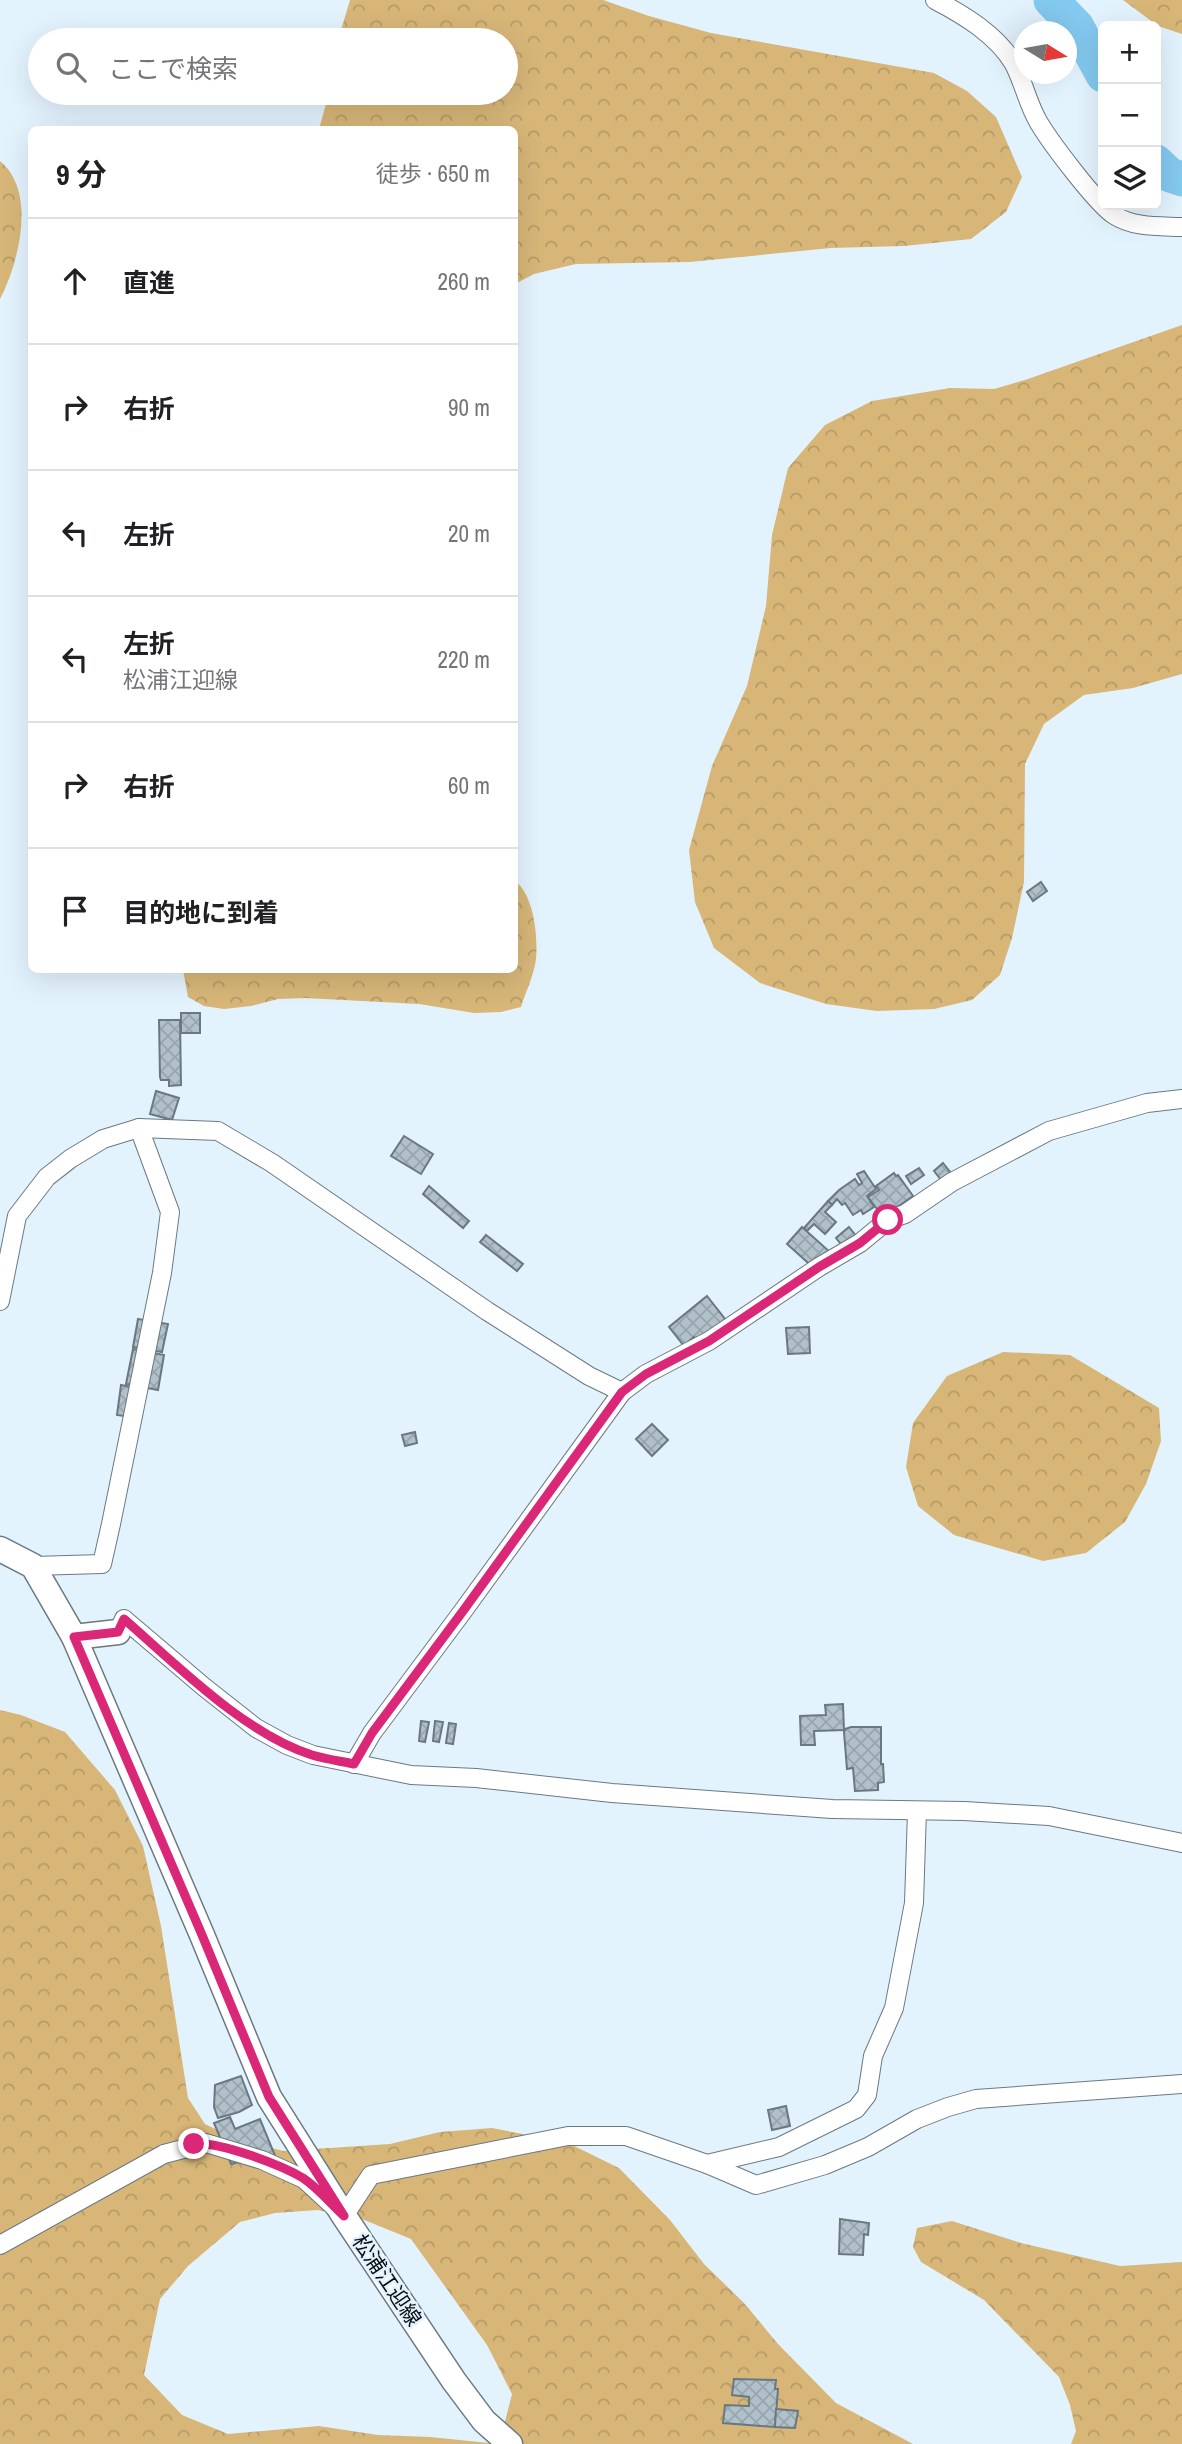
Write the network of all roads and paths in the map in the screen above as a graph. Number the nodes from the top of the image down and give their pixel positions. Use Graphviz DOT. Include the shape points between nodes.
graph roads {
  1 [pos="935,0"];
  2 [pos="1182,227"];
  3 [pos="1182,1099"];
  4 [pos="139,1128"];
  5 [pos="0,1301"];
  6 [pos="622,1392"];
  7 [pos="0,1549"];
  8 [pos="33,1566"];
  9 [pos="118,1632"];
  10 [pos="74,1637"];
  11 [pos="354,1764"];
  12 [pos="917,1811"];
  13 [pos="1182,1843"];
  14 [pos="1182,2084"];
  15 [pos="706,2164"];
  16 [pos="344,2216"];
  17 [pos="0,2245"];
  18 [pos="510,2444"];
  1 -- 2 [label="street" via="991,37 1013,63 1039,123 1114,215 1140,225"];
  3 -- 6 [label="street" via="1147,1103 1037,1137 888,1220 709,1341"];
  4 -- 5 [label="street" via="103,1139 47,1177 17,1216"];
  4 -- 6 [label="street" via="218,1131 487,1311"];
  4 -- 8 [label="street" via="170,1212 162,1273 102,1564"];
  6 -- 11 [label="street" via="372,1733"];
  7 -- 8 [label="main road"];
  8 -- 10 [label="main road, 松浦江迎線"];
  9 -- 10 [label="main road"];
  9 -- 11 [label="street" via="124,1619 256,1728 313,1755"];
  10 -- 16 [label="main road, 松浦江迎線" via="269,2097"];
  11 -- 12 [label="street" via="411,1774 612,1793 832,1810"];
  12 -- 13 [label="street" via="1049,1816"];
  12 -- 15 [label="street" via="914,1903 894,2008 873,2056 867,2095 856,2109 779,2147"];
  14 -- 15 [label="street" via="975,2099 917,2119 825,2165 756,2185"];
  15 -- 16 [label="street" via="626,2136 568,2136 371,2175"];
  16 -- 17 [label="street" via="304,2179 206,2143 164,2154"];
  16 -- 18 [label="main road, 松浦江迎線" via="454,2381 484,2421"];
}
